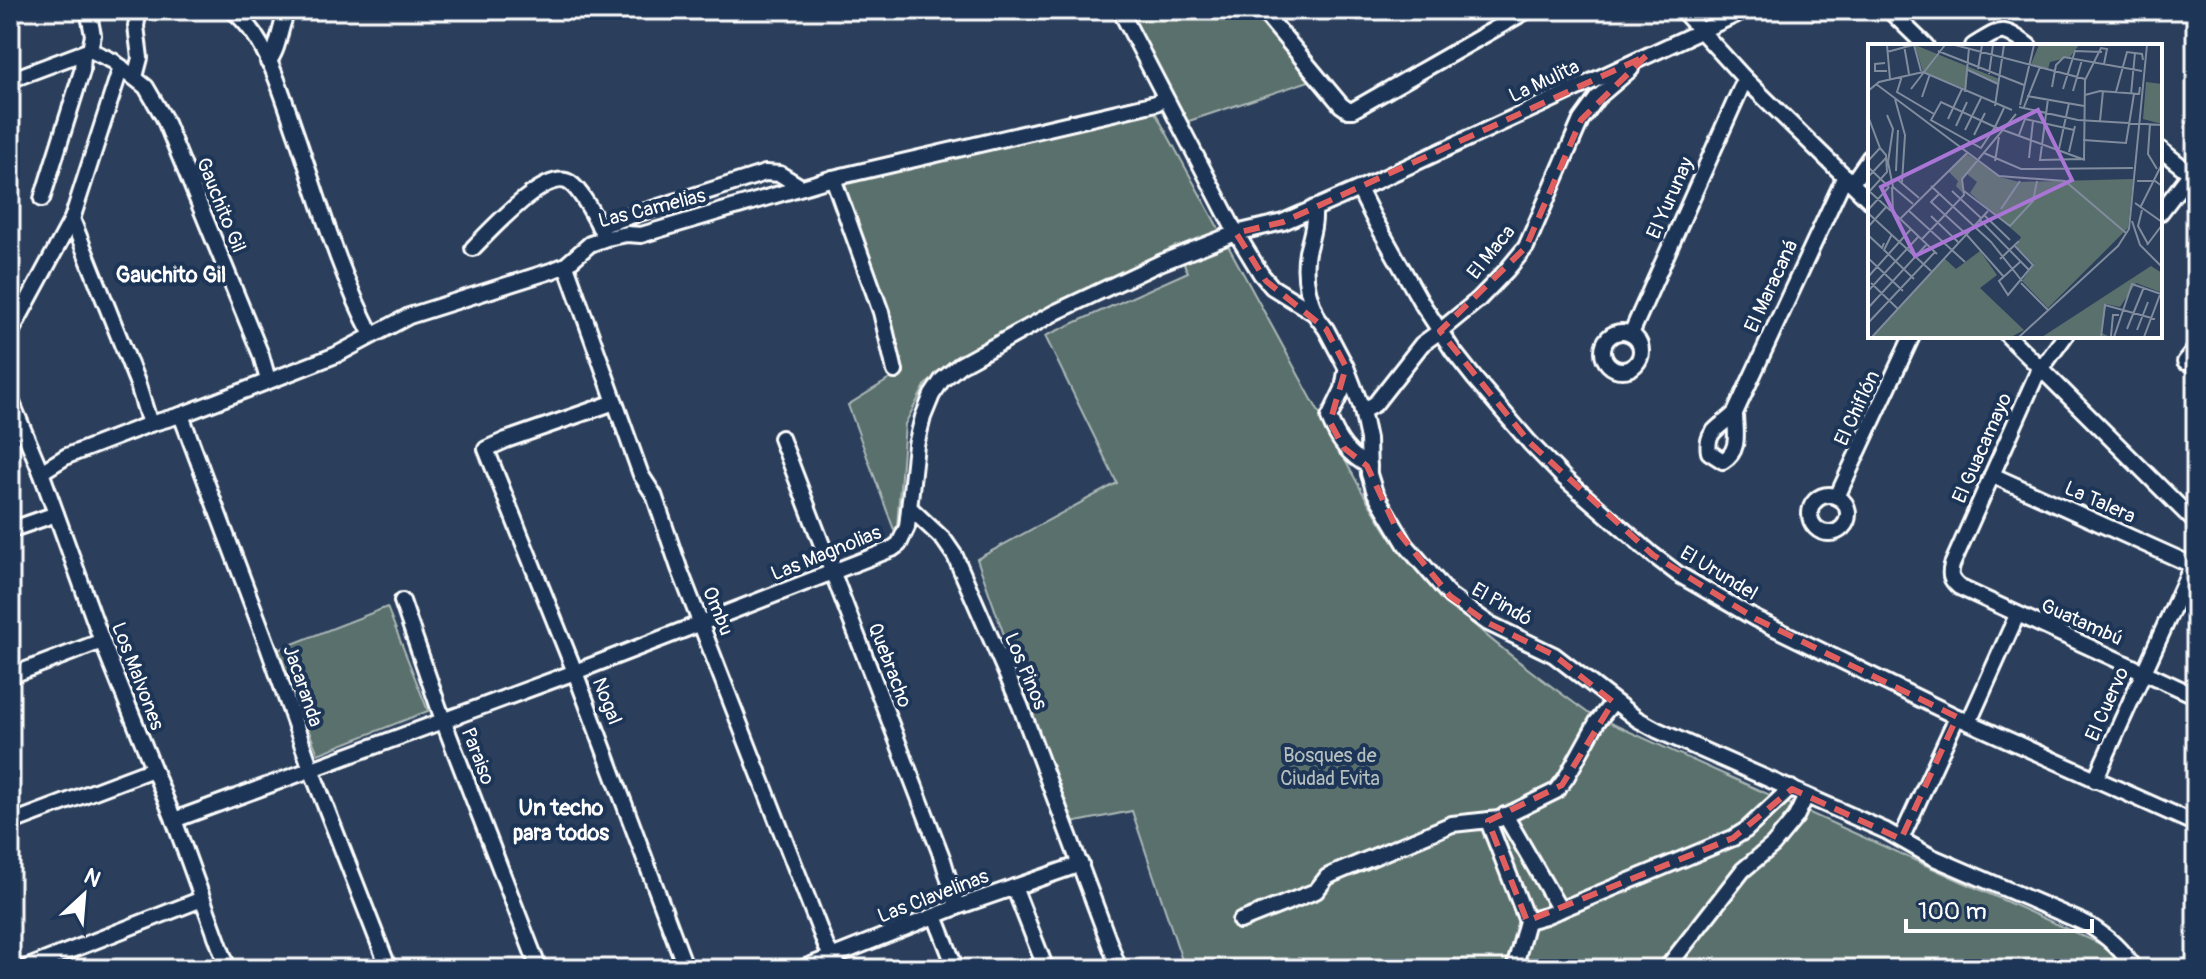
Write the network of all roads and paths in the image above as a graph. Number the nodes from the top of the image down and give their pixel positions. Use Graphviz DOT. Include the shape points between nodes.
graph roads {
  1 [pos="88,10"];
  2 [pos="139,10"];
  3 [pos="232,10"];
  4 [pos="288,10"];
  5 [pos="1120,10"];
  6 [pos="1262,10"];
  7 [pos="1528,10"];
  8 [pos="1682,10"];
  9 [pos="1746,10"];
  10 [pos="1889,10"];
  11 [pos="1700,30"];
  12 [pos="1924,44"];
  13 [pos="1976,44"];
  14 [pos="2026,44"];
  15 [pos="1646,56"];
  16 [pos="102,57"];
  17 [pos="268,62"];
  18 [pos="135,77"];
  19 [pos="1745,79"];
  20 [pos="10,80"];
  21 [pos="1164,98"];
  22 [pos="2162,150"];
  23 [pos="1868,159"];
  24 [pos="2194,173"];
  25 [pos="833,178"];
  26 [pos="1848,179"];
  27 [pos="801,187"];
  28 [pos="1359,189"];
  29 [pos="42,199"];
  30 [pos="1868,199"];
  31 [pos="1314,208"];
  32 [pos="2162,211"];
  33 [pos="72,219"];
  34 [pos="603,232"];
  35 [pos="1236,233"];
  36 [pos="473,248"];
  37 [pos="566,265"];
  38 [pos="1318,318"];
  39 [pos="1440,331"];
  40 [pos="10,334"];
  41 [pos="1631,334"];
  42 [pos="372,335"];
  43 [pos="1911,338"];
  44 [pos="2010,338"];
  45 [pos="2064,338"];
  46 [pos="2196,348"];
  47 [pos="2185,362"];
  48 [pos="1346,367"];
  49 [pos="2041,368"];
  50 [pos="895,371"];
  51 [pos="268,380"];
  52 [pos="10,398"];
  53 [pos="615,402"];
  54 [pos="1362,411"];
  55 [pos="1735,413"];
  56 [pos="181,415"];
  57 [pos="150,424"];
  58 [pos="781,438"];
  59 [pos="1369,466"];
  60 [pos="41,472"];
  61 [pos="1992,475"];
  62 [pos="1837,497"];
  63 [pos="910,508"];
  64 [pos="56,514"];
  65 [pos="2196,523"];
  66 [pos="10,530"];
  67 [pos="2194,561"];
  68 [pos="833,573"];
  69 [pos="1952,582"];
  70 [pos="402,601"];
  71 [pos="2017,615"];
  72 [pos="701,622"];
  73 [pos="102,641"];
  74 [pos="575,672"];
  75 [pos="2144,672"];
  76 [pos="10,676"];
  77 [pos="2196,696"];
  78 [pos="1613,702"];
  79 [pos="443,720"];
  80 [pos="1963,720"];
  81 [pos="153,769"];
  82 [pos="311,769"];
  83 [pos="2095,780"];
  84 [pos="1791,788"];
  85 [pos="1806,796"];
  86 [pos="1505,815"];
  87 [pos="174,820"];
  88 [pos="1488,821"];
  89 [pos="10,823"];
  90 [pos="2196,824"];
  91 [pos="1901,839"];
  92 [pos="1081,864"];
  93 [pos="1014,887"];
  94 [pos="202,899"];
  95 [pos="957,907"];
  96 [pos="1560,910"];
  97 [pos="935,916"];
  98 [pos="1240,921"];
  99 [pos="1527,921"];
  100 [pos="837,963"];
  101 [pos="23,969"];
  102 [pos="228,969"];
  103 [pos="389,969"];
  104 [pos="539,969"];
  105 [pos="686,969"];
  106 [pos="801,969"];
  107 [pos="956,969"];
  108 [pos="1046,969"];
  109 [pos="1119,969"];
  110 [pos="1514,969"];
  111 [pos="1666,969"];
  112 [pos="2134,969"];
  1 -- 16 [label="street"];
  2 -- 18 [label="street"];
  3 -- 17 [label="street" via="248,25"];
  4 -- 17 [label="street"];
  5 -- 21 [label="street, El Pindó"];
  6 -- 7 [label="street" via="1348,110"];
  8 -- 11 [label="street"];
  9 -- 11 [label="street, La Mulita"];
  10 -- 12 [label="street"];
  11 -- 15 [label="street, La Mulita"];
  11 -- 19 [label="street"];
  13 -- 14 [label="street" via="2003,31"];
  15 -- 28 [label="street, La Mulita"];
  15 -- 39 [label="street, El Maca" via="1597,98 1581,120 1526,247 1479,299"];
  16 -- 18 [label="street, Gauchito Gil"];
  16 -- 20 [label="street"];
  16 -- 29 [label="street" via="82,71"];
  16 -- 33 [label="street"];
  17 -- 42 [label="street"];
  18 -- 51 [label="street, Gauchito Gil" via="164,118"];
  19 -- 26 [label="street"];
  19 -- 41 [label="street, El Yurunay"];
  21 -- 25 [label="street, Las Camelias"];
  21 -- 35 [label="street, El Pindó"];
  22 -- 24 [label="street"];
  23 -- 26 [label="street, El Maracaná"];
  24 -- 32 [label="street"];
  25 -- 27 [label="street, Las Camelias"];
  25 -- 50 [label="street" via="881,312"];
  26 -- 30 [label="street"];
  26 -- 55 [label="street, El Maracaná"];
  27 -- 34 [label="street, Las Camelias" via="641,235"];
  27 -- 34 [label="street" via="780,174 765,173"];
  28 -- 31 [label="street, Las Magnolias"];
  28 -- 39 [label="street, El Urundel"];
  31 -- 35 [label="street, Las Magnolias"];
  31 -- 38 [label="street" via="1305,273"];
  33 -- 40 [label="street"];
  33 -- 57 [label="street"];
  34 -- 36 [label="street" via="576,189 564,181 541,186"];
  34 -- 37 [label="street, Las Camelias"];
  35 -- 38 [label="street, El Pindó" via="1266,281"];
  35 -- 63 [label="street, Las Magnolias" via="1056,312 950,373 923,417"];
  37 -- 42 [label="street, Las Camelias" via="409,316"];
  37 -- 53 [label="street, Ombu"];
  38 -- 48 [label="street, El Pindó"];
  39 -- 54 [label="street, El Maca" via="1422,344 1375,404"];
  39 -- 80 [label="street, El Urundel" via="1530,443 1678,574 1756,619"];
  42 -- 51 [label="street, Las Camelias" via="336,355"];
  43 -- 62 [label="street, El Chiflón"];
  44 -- 49 [label="street"];
  45 -- 49 [label="street, El Guacamayo"];
  46 -- 47 [label="street"];
  48 -- 54 [label="street, El Pindó"];
  48 -- 59 [label="street" via="1346,381 1329,418 1344,448"];
  49 -- 61 [label="street, El Guacamayo"];
  49 -- 65 [label="street"];
  51 -- 56 [label="street, Las Camelias"];
  52 -- 60 [label="street, Los Malvones"];
  53 -- 72 [label="street, Ombu"];
  53 -- 74 [label="street, Nogal" via="486,449"];
  54 -- 59 [label="street, El Pindó"];
  56 -- 57 [label="street, Las Camelias"];
  56 -- 82 [label="street, Jacaranda"];
  57 -- 60 [label="street, Las Camelias" via="67,456"];
  58 -- 68 [label="street, Quebracho"];
  59 -- 78 [label="street, El Pindó" via="1370,484 1398,532 1450,596 1488,623 1554,655"];
  60 -- 64 [label="street, Los Malvones"];
  61 -- 67 [label="street, La Talera"];
  61 -- 69 [label="street, El Guacamayo" via="1952,565"];
  63 -- 68 [label="street, Las Magnolias" via="899,544"];
  63 -- 92 [label="street, Los Pinos" via="955,556"];
  64 -- 66 [label="street"];
  64 -- 73 [label="street, Los Malvones"];
  67 -- 75 [label="street, El Cuervo"];
  68 -- 72 [label="street, Las Magnolias"];
  68 -- 95 [label="street, Quebracho"];
  69 -- 71 [label="street, Guatambú"];
  70 -- 79 [label="street, Paraiso"];
  71 -- 75 [label="street, Guatambú"];
  71 -- 80 [label="street"];
  72 -- 74 [label="street, Las Magnolias"];
  72 -- 100 [label="street, Ombu"];
  73 -- 76 [label="street"];
  73 -- 81 [label="street, Los Malvones"];
  74 -- 79 [label="street, Las Magnolias"];
  74 -- 105 [label="street, Nogal"];
  75 -- 77 [label="street, Guatambú"];
  75 -- 83 [label="street, El Cuervo"];
  78 -- 84 [label="street, El Pindó" via="1657,730"];
  78 -- 86 [label="street" via="1562,785"];
  79 -- 82 [label="street, Las Magnolias"];
  79 -- 104 [label="street, Paraiso"];
  80 -- 83 [label="street, El Urundel"];
  80 -- 91 [label="street"];
  81 -- 87 [label="street, Los Malvones"];
  81 -- 89 [label="street"];
  82 -- 87 [label="street, Las Magnolias"];
  82 -- 103 [label="street, Jacaranda"];
  83 -- 90 [label="street, El Urundel"];
  84 -- 85 [label="street, El Pindó"];
  84 -- 96 [label="street" via="1733,838"];
  85 -- 91 [label="street, El Pindó"];
  85 -- 111 [label="street" via="1796,817 1743,870"];
  86 -- 88 [label="street"];
  86 -- 96 [label="street"];
  87 -- 94 [label="street, Los Malvones"];
  88 -- 98 [label="street" via="1452,824 1333,874 1316,891"];
  88 -- 99 [label="street"];
  91 -- 112 [label="street, El Pindó" via="2087,924 2120,948"];
  92 -- 93 [label="street, Las Clavelinas"];
  92 -- 109 [label="street, Los Pinos"];
  93 -- 95 [label="street, Las Clavelinas"];
  93 -- 108 [label="street"];
  94 -- 101 [label="street"];
  94 -- 102 [label="street, Los Malvones"];
  95 -- 97 [label="street, Las Clavelinas"];
  96 -- 99 [label="street"];
  97 -- 100 [label="street, Las Clavelinas"];
  97 -- 107 [label="street"];
  99 -- 110 [label="street"];
  100 -- 106 [label="street, Las Clavelinas"];
}
